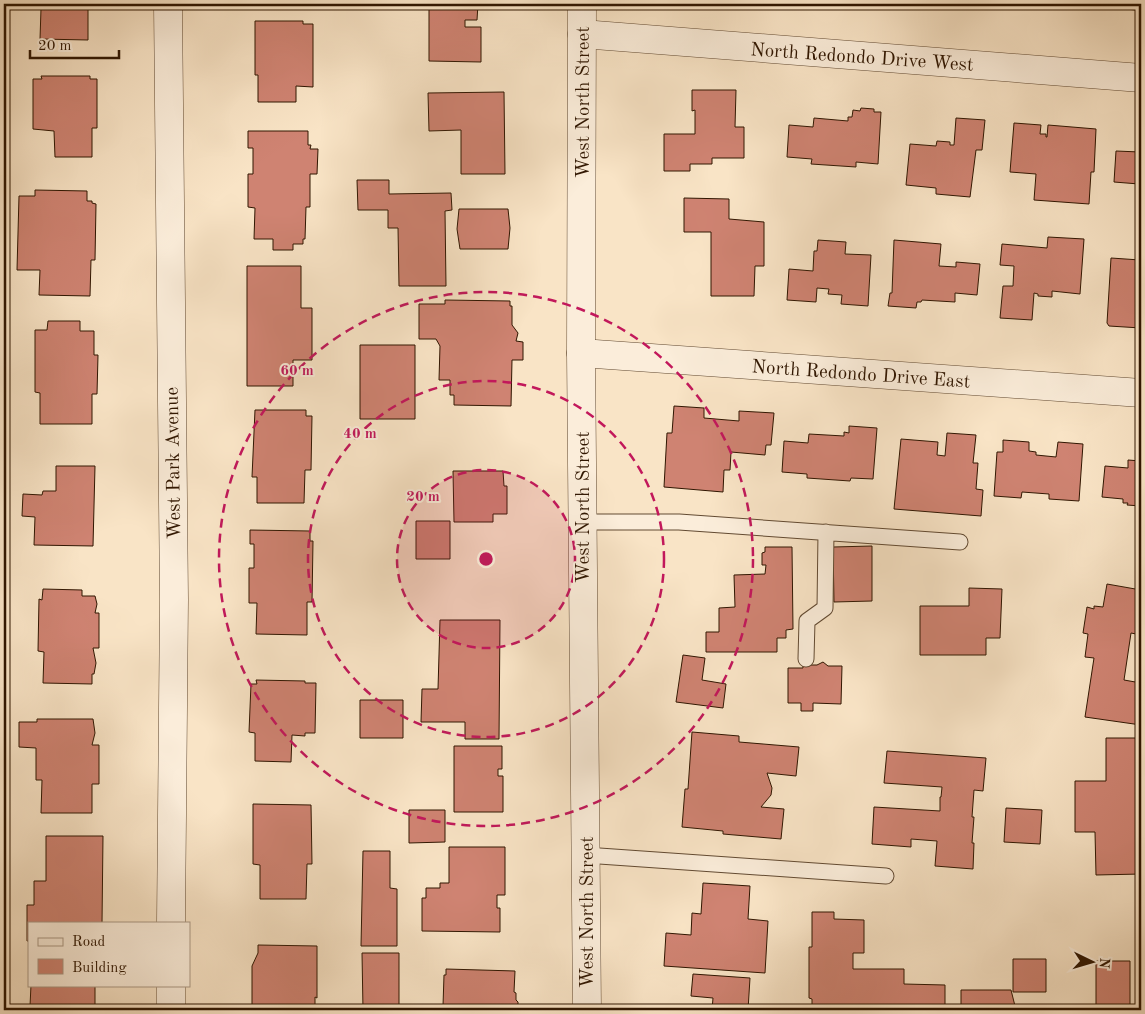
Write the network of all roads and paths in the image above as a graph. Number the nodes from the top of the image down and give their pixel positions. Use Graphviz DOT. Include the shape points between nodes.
graph roads {
  1 [pos="168,4"];
  2 [pos="582,4"];
  3 [pos="582,34"];
  4 [pos="1141,78"];
  5 [pos="581,353"];
  6 [pos="1141,393"];
  7 [pos="582,522"];
  8 [pos="826,532"];
  9 [pos="960,542"];
  10 [pos="806,659"];
  11 [pos="585,855"];
  12 [pos="886,876"];
  13 [pos="171,922"];
  14 [pos="171,986"];
  15 [pos="171,1010"];
  16 [pos="587,1010"];
  1 -- 13 [label="street, West Park Avenue" via="174,590"];
  2 -- 3 [label="street, West North Street"];
  3 -- 4 [label="street, North Redondo Drive West"];
  3 -- 5 [label="street, West North Street"];
  5 -- 6 [label="street, North Redondo Drive East"];
  5 -- 7 [label="street, West North Street"];
  7 -- 8 [label="lane" via="679,522"];
  7 -- 11 [label="street, West North Street"];
  8 -- 9 [label="lane"];
  8 -- 10 [label="lane" via="825,608 807,621"];
  11 -- 12 [label="lane"];
  11 -- 16 [label="street, West North Street"];
  14 -- 15 [label="street"];
}
